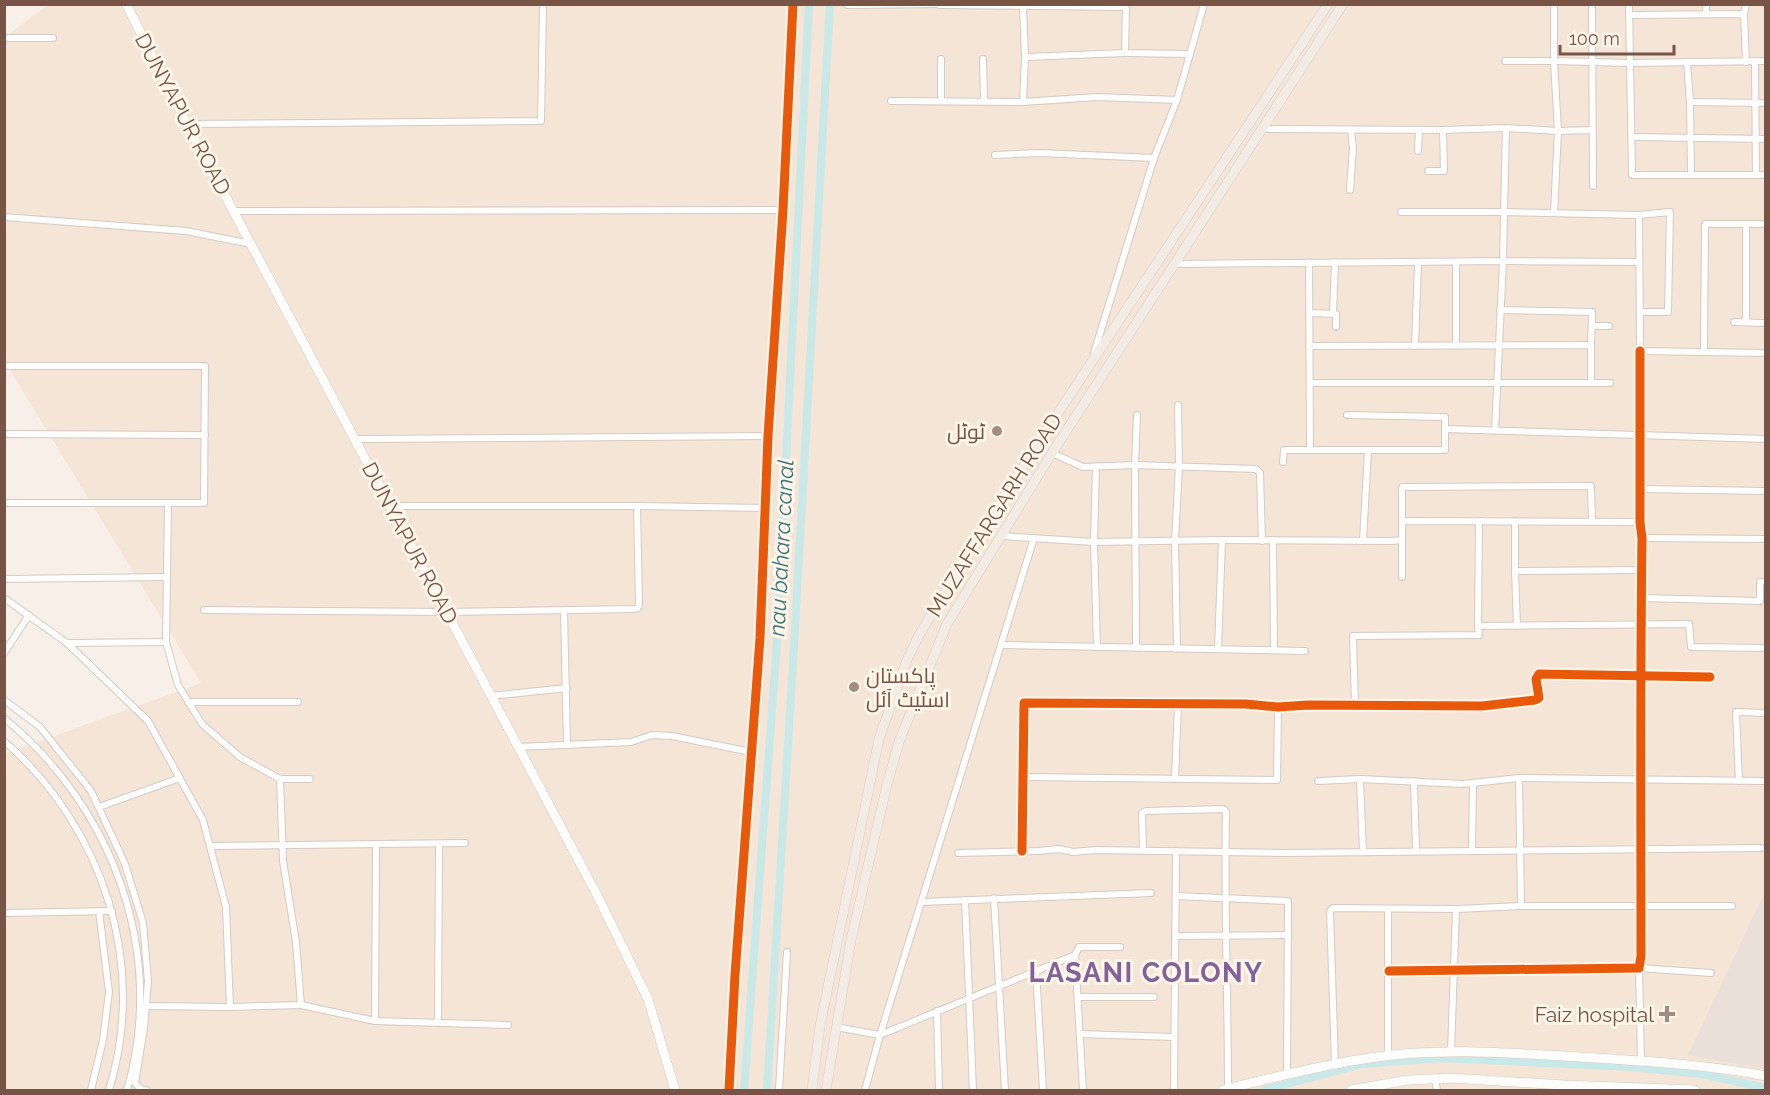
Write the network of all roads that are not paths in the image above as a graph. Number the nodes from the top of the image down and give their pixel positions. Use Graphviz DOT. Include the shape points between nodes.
graph roads {
  1 [pos="126,4"];
  2 [pos="543,4"];
  3 [pos="793,4"];
  4 [pos="1204,4"];
  5 [pos="1328,4"];
  6 [pos="1343,4"];
  7 [pos="1554,4"];
  8 [pos="1592,4"];
  9 [pos="1629,4"];
  10 [pos="1706,4"];
  11 [pos="1746,4"];
  12 [pos="847,5"];
  13 [pos="940,5"];
  14 [pos="983,5"];
  15 [pos="1023,6"];
  16 [pos="1706,14"];
  17 [pos="1744,14"];
  18 [pos="1629,15"];
  19 [pos="4,38"];
  20 [pos="53,38"];
  21 [pos="1125,53"];
  22 [pos="1190,54"];
  23 [pos="1025,57"];
  24 [pos="941,59"];
  25 [pos="983,59"];
  26 [pos="1505,61"];
  27 [pos="1554,61"];
  28 [pos="1766,61"];
  29 [pos="1592,62"];
  30 [pos="1687,62"];
  31 [pos="1746,62"];
  32 [pos="1755,62"];
  33 [pos="1630,63"];
  34 [pos="891,100"];
  35 [pos="941,100"];
  36 [pos="1177,100"];
  37 [pos="984,101"];
  38 [pos="1023,102"];
  39 [pos="1690,102"];
  40 [pos="1756,103"];
  41 [pos="1766,103"];
  42 [pos="187,124"];
  43 [pos="1506,128"];
  44 [pos="1264,129"];
  45 [pos="1351,130"];
  46 [pos="1419,130"];
  47 [pos="1443,130"];
  48 [pos="1592,130"];
  49 [pos="1557,131"];
  50 [pos="1632,137"];
  51 [pos="1690,139"];
  52 [pos="1756,139"];
  53 [pos="1766,139"];
  54 [pos="1418,151"];
  55 [pos="995,155"];
  56 [pos="1154,158"];
  57 [pos="1428,171"];
  58 [pos="1691,175"];
  59 [pos="1756,175"];
  60 [pos="1766,175"];
  61 [pos="1593,186"];
  62 [pos="1350,190"];
  63 [pos="783,210"];
  64 [pos="234,211"];
  65 [pos="1401,212"];
  66 [pos="1504,212"];
  67 [pos="1554,213"];
  68 [pos="1639,215"];
  69 [pos="4,216"];
  70 [pos="1746,224"];
  71 [pos="1766,224"];
  72 [pos="251,244"];
  73 [pos="1503,261"];
  74 [pos="1309,262"];
  75 [pos="1335,262"];
  76 [pos="1456,262"];
  77 [pos="1639,262"];
  78 [pos="1418,263"];
  79 [pos="1175,264"];
  80 [pos="1500,310"];
  81 [pos="1640,312"];
  82 [pos="1309,313"];
  83 [pos="1333,314"];
  84 [pos="1734,322"];
  85 [pos="1746,322"];
  86 [pos="1763,323"];
  87 [pos="1592,326"];
  88 [pos="1609,326"];
  89 [pos="1336,327"];
  90 [pos="1498,345"];
  91 [pos="1591,345"];
  92 [pos="1309,346"];
  93 [pos="1415,346"];
  94 [pos="1456,346"];
  95 [pos="1640,351"];
  96 [pos="1704,352"];
  97 [pos="1766,353"];
  98 [pos="1093,360"];
  99 [pos="4,366"];
  100 [pos="1310,382"];
  101 [pos="1497,383"];
  102 [pos="1591,383"];
  103 [pos="1610,383"];
  104 [pos="1178,405"];
  105 [pos="1137,415"];
  106 [pos="1347,415"];
  107 [pos="1445,429"];
  108 [pos="1495,431"];
  109 [pos="4,434"];
  110 [pos="205,435"];
  111 [pos="768,436"];
  112 [pos="1640,436"];
  113 [pos="356,439"];
  114 [pos="1766,439"];
  115 [pos="1310,450"];
  116 [pos="1368,450"];
  117 [pos="1052,453"];
  118 [pos="1284,462"];
  119 [pos="1135,465"];
  120 [pos="1096,466"];
  121 [pos="1179,466"];
  122 [pos="1641,489"];
  123 [pos="1766,491"];
  124 [pos="4,503"];
  125 [pos="168,503"];
  126 [pos="391,506"];
  127 [pos="637,506"];
  128 [pos="764,508"];
  129 [pos="1479,521"];
  130 [pos="1515,521"];
  131 [pos="1402,522"];
  132 [pos="1592,522"];
  133 [pos="1640,522"];
  134 [pos="1001,536"];
  135 [pos="1034,538"];
  136 [pos="1642,538"];
  137 [pos="1766,539"];
  138 [pos="1222,540"];
  139 [pos="1262,540"];
  140 [pos="1273,540"];
  141 [pos="1402,540"];
  142 [pos="1136,541"];
  143 [pos="1175,541"];
  144 [pos="1363,541"];
  145 [pos="1094,542"];
  146 [pos="1642,570"];
  147 [pos="1515,571"];
  148 [pos="167,577"];
  149 [pos="1402,577"];
  150 [pos="4,579"];
  151 [pos="1766,582"];
  152 [pos="1641,597"];
  153 [pos="4,598"];
  154 [pos="204,610"];
  155 [pos="564,610"];
  156 [pos="446,612"];
  157 [pos="29,615"];
  158 [pos="1641,624"];
  159 [pos="1479,626"];
  160 [pos="1517,626"];
  161 [pos="165,642"];
  162 [pos="67,643"];
  163 [pos="1001,645"];
  164 [pos="1096,647"];
  165 [pos="1136,648"];
  166 [pos="1766,648"];
  167 [pos="1177,649"];
  168 [pos="1218,649"];
  169 [pos="1274,650"];
  170 [pos="1305,651"];
  171 [pos="4,653"];
  172 [pos="1640,676"];
  173 [pos="1710,677"];
  174 [pos="567,688"];
  175 [pos="490,696"];
  176 [pos="4,700"];
  177 [pos="188,702"];
  178 [pos="298,702"];
  179 [pos="1178,704"];
  180 [pos="1355,705"];
  181 [pos="1278,707"];
  182 [pos="1766,713"];
  183 [pos="4,718"];
  184 [pos="4,741"];
  185 [pos="567,744"];
  186 [pos="518,747"];
  187 [pos="751,752"];
  188 [pos="1023,777"];
  189 [pos="180,778"];
  190 [pos="1519,778"];
  191 [pos="280,779"];
  192 [pos="310,779"];
  193 [pos="1175,779"];
  194 [pos="1360,779"];
  195 [pos="1318,781"];
  196 [pos="1414,781"];
  197 [pos="1641,781"];
  198 [pos="1738,781"];
  199 [pos="1766,781"];
  200 [pos="1473,783"];
  201 [pos="99,807"];
  202 [pos="465,843"];
  203 [pos="438,844"];
  204 [pos="282,845"];
  205 [pos="376,845"];
  206 [pos="210,846"];
  207 [pos="1761,848"];
  208 [pos="1641,849"];
  209 [pos="1416,850"];
  210 [pos="1022,851"];
  211 [pos="1143,851"];
  212 [pos="1176,851"];
  213 [pos="1473,851"];
  214 [pos="1520,851"];
  215 [pos="1225,852"];
  216 [pos="1363,852"];
  217 [pos="958,853"];
  218 [pos="1151,893"];
  219 [pos="1176,896"];
  220 [pos="1224,897"];
  221 [pos="994,898"];
  222 [pos="965,900"];
  223 [pos="845,901"];
  224 [pos="921,902"];
  225 [pos="860,904"];
  226 [pos="1521,906"];
  227 [pos="1641,906"];
  228 [pos="1732,906"];
  229 [pos="1388,909"];
  230 [pos="1456,909"];
  231 [pos="99,911"];
  232 [pos="112,911"];
  233 [pos="4,913"];
  234 [pos="1287,935"];
  235 [pos="1175,936"];
  236 [pos="1226,936"];
  237 [pos="1120,947"];
  238 [pos="787,952"];
  239 [pos="1076,955"];
  240 [pos="1639,968"];
  241 [pos="1455,970"];
  242 [pos="1036,971"];
  243 [pos="1389,971"];
  244 [pos="1711,973"];
  245 [pos="999,986"];
  246 [pos="1078,997"];
  247 [pos="1154,997"];
  248 [pos="968,998"];
  249 [pos="301,1005"];
  250 [pos="146,1006"];
  251 [pos="230,1007"];
  252 [pos="938,1011"];
  253 [pos="375,1021"];
  254 [pos="438,1023"];
  255 [pos="508,1025"];
  256 [pos="836,1027"];
  257 [pos="1080,1034"];
  258 [pos="880,1035"];
  259 [pos="1174,1036"];
  260 [pos="1451,1052"];
  261 [pos="1388,1056"];
  262 [pos="1641,1061"];
  263 [pos="1335,1065"];
  264 [pos="1287,1076"];
  265 [pos="1766,1076"];
  266 [pos="1435,1078"];
  267 [pos="91,1090"];
  268 [pos="110,1090"];
  269 [pos="127,1090"];
  270 [pos="146,1090"];
  271 [pos="675,1090"];
  272 [pos="729,1090"];
  273 [pos="779,1090"];
  274 [pos="812,1090"];
  275 [pos="826,1090"];
  276 [pos="865,1090"];
  277 [pos="939,1090"];
  278 [pos="972,1090"];
  279 [pos="1005,1090"];
  280 [pos="1043,1090"];
  281 [pos="1083,1090"];
  282 [pos="1174,1090"];
  283 [pos="1226,1090"];
  284 [pos="1351,1090"];
  285 [pos="1437,1090"];
  286 [pos="1695,1090"];
  1 -- 42 [label="main road, DUNYAPUR ROAD"];
  2 -- 42 [label="street" via="541,121"];
  3 -- 63 [label="street"];
  4 -- 22 [label="street"];
  5 -- 98 [label="main road, MUZAFFARGARH ROAD"];
  6 -- 44 [label="main road, MUZAFFARGARH ROAD"];
  7 -- 27 [label="street"];
  8 -- 29 [label="street"];
  9 -- 18 [label="street"];
  10 -- 16 [label="street"];
  11 -- 17 [label="street"];
  12 -- 13 [label="street"];
  13 -- 14 [label="street"];
  14 -- 15 [label="street"];
  15 -- 21 [label="street" via="1126,7"];
  15 -- 23 [label="street"];
  16 -- 17 [label="street"];
  16 -- 18 [label="street"];
  17 -- 31 [label="street"];
  18 -- 33 [label="street"];
  19 -- 20 [label="street"];
  21 -- 22 [label="street"];
  21 -- 23 [label="street"];
  22 -- 36 [label="street"];
  23 -- 38 [label="street"];
  24 -- 35 [label="street"];
  25 -- 37 [label="street"];
  26 -- 27 [label="street"];
  27 -- 29 [label="street"];
  27 -- 49 [label="street"];
  28 -- 32 [label="street"];
  29 -- 33 [label="street"];
  29 -- 48 [label="street"];
  30 -- 31 [label="street"];
  30 -- 33 [label="street"];
  30 -- 39 [label="street"];
  31 -- 32 [label="street"];
  32 -- 40 [label="street"];
  33 -- 50 [label="street"];
  34 -- 35 [label="street"];
  35 -- 37 [label="street"];
  36 -- 38 [label="street" via="1097,97"];
  36 -- 56 [label="street"];
  37 -- 38 [label="street"];
  39 -- 40 [label="street"];
  39 -- 51 [label="street"];
  40 -- 41 [label="street"];
  40 -- 52 [label="street"];
  42 -- 64 [label="main road, DUNYAPUR ROAD"];
  43 -- 47 [label="street"];
  43 -- 49 [label="street"];
  43 -- 66 [label="street"];
  44 -- 45 [label="street"];
  44 -- 79 [label="main road, MUZAFFARGARH ROAD"];
  45 -- 46 [label="street"];
  45 -- 62 [label="street"];
  46 -- 47 [label="street"];
  46 -- 54 [label="street"];
  47 -- 57 [label="street" via="1444,171"];
  48 -- 49 [label="street"];
  48 -- 61 [label="street"];
  49 -- 67 [label="street"];
  50 -- 51 [label="street"];
  50 -- 58 [label="street" via="1632,175"];
  51 -- 52 [label="street"];
  51 -- 58 [label="street"];
  52 -- 53 [label="street"];
  52 -- 59 [label="street"];
  55 -- 56 [label="street"];
  56 -- 98 [label="street"];
  58 -- 59 [label="street"];
  59 -- 60 [label="street"];
  63 -- 64 [label="street"];
  63 -- 111 [label="street"];
  64 -- 72 [label="main road, DUNYAPUR ROAD"];
  65 -- 66 [label="street"];
  66 -- 67 [label="street"];
  66 -- 73 [label="street"];
  67 -- 68 [label="street"];
  68 -- 77 [label="street"];
  68 -- 81 [label="street" via="1670,212 1668,312"];
  69 -- 72 [label="street" via="186,231"];
  70 -- 71 [label="street"];
  70 -- 85 [label="street"];
  70 -- 96 [label="street" via="1704,224"];
  72 -- 113 [label="main road, DUNYAPUR ROAD"];
  73 -- 76 [label="street"];
  73 -- 77 [label="street"];
  73 -- 80 [label="street"];
  74 -- 75 [label="street"];
  74 -- 79 [label="street"];
  74 -- 82 [label="street"];
  75 -- 78 [label="street"];
  75 -- 83 [label="street"];
  76 -- 78 [label="street"];
  76 -- 94 [label="street"];
  77 -- 81 [label="street"];
  78 -- 93 [label="street"];
  79 -- 117 [label="main road, MUZAFFARGARH ROAD"];
  80 -- 87 [label="street" via="1592,312"];
  80 -- 90 [label="street"];
  81 -- 95 [label="street"];
  82 -- 83 [label="street"];
  82 -- 92 [label="street"];
  83 -- 89 [label="street"];
  84 -- 85 [label="street"];
  85 -- 86 [label="street"];
  87 -- 88 [label="street"];
  87 -- 91 [label="street"];
  90 -- 91 [label="street"];
  90 -- 94 [label="street"];
  90 -- 101 [label="street"];
  91 -- 102 [label="street"];
  92 -- 93 [label="street"];
  92 -- 100 [label="street"];
  93 -- 94 [label="street"];
  95 -- 96 [label="street"];
  95 -- 112 [label="street"];
  96 -- 97 [label="street"];
  98 -- 223 [label="main road, MUZAFFARGARH ROAD" via="983,529 907,660 879,739"];
  99 -- 110 [label="street" via="205,366"];
  100 -- 101 [label="street"];
  100 -- 115 [label="street"];
  101 -- 102 [label="street"];
  101 -- 108 [label="street"];
  102 -- 103 [label="street"];
  104 -- 121 [label="street"];
  105 -- 119 [label="street"];
  106 -- 107 [label="street" via="1445,417"];
  107 -- 108 [label="street"];
  107 -- 116 [label="street" via="1445,450"];
  108 -- 112 [label="street"];
  109 -- 110 [label="street"];
  110 -- 125 [label="street" via="204,503"];
  111 -- 113 [label="street"];
  111 -- 128 [label="street"];
  112 -- 114 [label="street"];
  112 -- 122 [label="street"];
  113 -- 126 [label="main road, DUNYAPUR ROAD"];
  115 -- 116 [label="street"];
  115 -- 118 [label="street" via="1284,450"];
  116 -- 144 [label="street"];
  117 -- 120 [label="street" via="1083,467"];
  117 -- 134 [label="main road, MUZAFFARGARH ROAD"];
  119 -- 120 [label="street"];
  119 -- 121 [label="street"];
  119 -- 142 [label="street"];
  120 -- 145 [label="street"];
  121 -- 139 [label="street" via="1256,469 1260,473"];
  121 -- 143 [label="street"];
  122 -- 123 [label="street"];
  122 -- 133 [label="street"];
  124 -- 125 [label="street"];
  125 -- 148 [label="street"];
  126 -- 127 [label="street"];
  126 -- 156 [label="main road, DUNYAPUR ROAD"];
  127 -- 128 [label="street"];
  127 -- 155 [label="street" via="638,608"];
  128 -- 187 [label="street"];
  129 -- 130 [label="street"];
  129 -- 131 [label="street"];
  129 -- 159 [label="street"];
  130 -- 132 [label="street"];
  130 -- 147 [label="street"];
  131 -- 132 [label="street" via="1402,487 1591,486"];
  131 -- 141 [label="street"];
  132 -- 133 [label="street"];
  133 -- 136 [label="street"];
  134 -- 135 [label="street"];
  134 -- 225 [label="main road, MUZAFFARGARH ROAD" via="947,624 900,739"];
  135 -- 145 [label="street"];
  135 -- 163 [label="street"];
  136 -- 137 [label="street"];
  136 -- 146 [label="street"];
  138 -- 139 [label="street"];
  138 -- 143 [label="street"];
  138 -- 168 [label="street"];
  139 -- 140 [label="street"];
  140 -- 144 [label="street"];
  140 -- 169 [label="street"];
  141 -- 144 [label="street"];
  141 -- 149 [label="street"];
  142 -- 143 [label="street"];
  142 -- 145 [label="street"];
  142 -- 165 [label="street"];
  143 -- 167 [label="street"];
  145 -- 164 [label="street"];
  146 -- 147 [label="street"];
  146 -- 152 [label="street"];
  147 -- 160 [label="street"];
  148 -- 150 [label="street"];
  148 -- 161 [label="street"];
  151 -- 152 [label="street" via="1760,582 1760,601"];
  152 -- 158 [label="street"];
  153 -- 157 [label="street"];
  154 -- 156 [label="street"];
  155 -- 156 [label="street"];
  155 -- 174 [label="street"];
  156 -- 175 [label="main road, DUNYAPUR ROAD"];
  157 -- 162 [label="street"];
  157 -- 171 [label="street"];
  158 -- 160 [label="street"];
  158 -- 166 [label="street" via="1689,624 1691,647"];
  158 -- 172 [label="street"];
  159 -- 160 [label="street"];
  159 -- 180 [label="street" via="1479,635 1353,636"];
  161 -- 162 [label="street"];
  161 -- 177 [label="street" via="178,685"];
  162 -- 189 [label="street" via="148,722"];
  163 -- 164 [label="street"];
  163 -- 224 [label="street"];
  164 -- 165 [label="street"];
  165 -- 167 [label="street"];
  167 -- 168 [label="street"];
  168 -- 169 [label="street"];
  169 -- 170 [label="street"];
  172 -- 173 [label="street"];
  172 -- 180 [label="street" via="1539,674 1539,698 1482,706"];
  172 -- 197 [label="street"];
  174 -- 175 [label="street"];
  174 -- 185 [label="street"];
  175 -- 186 [label="main road, DUNYAPUR ROAD"];
  176 -- 201 [label="street" via="40,727 91,791"];
  177 -- 178 [label="street"];
  177 -- 191 [label="street" via="202,723 240,757"];
  179 -- 181 [label="street"];
  179 -- 188 [label="street" via="1024,703"];
  179 -- 193 [label="street"];
  180 -- 181 [label="street"];
  181 -- 193 [label="street" via="1277,780"];
  182 -- 198 [label="street" via="1736,712"];
  183 -- 269 [label="street" via="43,753 76,793 122,884 133,924 140,985 136,1046"];
  184 -- 232 [label="street" via="69,813 97,867"];
  185 -- 186 [label="street"];
  185 -- 187 [label="street" via="630,742 652,735"];
  186 -- 271 [label="main road, DUNYAPUR ROAD" via="648,999"];
  187 -- 272 [label="street"];
  188 -- 193 [label="street"];
  188 -- 210 [label="street"];
  189 -- 201 [label="street"];
  189 -- 206 [label="street" via="203,820"];
  190 -- 197 [label="street"];
  190 -- 200 [label="street"];
  190 -- 214 [label="street"];
  191 -- 192 [label="street"];
  191 -- 204 [label="street"];
  194 -- 195 [label="street"];
  194 -- 196 [label="street"];
  194 -- 216 [label="street"];
  196 -- 200 [label="street"];
  196 -- 209 [label="street"];
  197 -- 198 [label="street"];
  197 -- 208 [label="street"];
  198 -- 199 [label="street"];
  200 -- 213 [label="street"];
  201 -- 250 [label="street" via="125,864 143,923"];
  202 -- 203 [label="street"];
  203 -- 205 [label="street"];
  203 -- 254 [label="street"];
  204 -- 205 [label="street"];
  204 -- 206 [label="street"];
  204 -- 249 [label="street"];
  205 -- 253 [label="street"];
  206 -- 251 [label="street" via="226,907"];
  207 -- 208 [label="street"];
  208 -- 214 [label="street"];
  208 -- 227 [label="street"];
  209 -- 213 [label="street"];
  209 -- 216 [label="street"];
  210 -- 211 [label="street"];
  210 -- 217 [label="street"];
  211 -- 212 [label="street"];
  211 -- 215 [label="street" via="1142,813 1146,810 1224,809"];
  212 -- 215 [label="street"];
  212 -- 219 [label="street"];
  213 -- 214 [label="street"];
  214 -- 226 [label="street"];
  215 -- 216 [label="street"];
  215 -- 220 [label="street"];
  218 -- 221 [label="street"];
  219 -- 220 [label="street"];
  219 -- 235 [label="street"];
  220 -- 234 [label="street" via="1288,901"];
  220 -- 236 [label="street"];
  221 -- 222 [label="street"];
  221 -- 245 [label="street"];
  222 -- 224 [label="street"];
  222 -- 248 [label="street"];
  223 -- 225 [label="main road"];
  223 -- 274 [label="main road, MUZAFFARGARH ROAD" via="820,1026"];
  224 -- 258 [label="street"];
  225 -- 256 [label="main road, MUZAFFARGARH ROAD"];
  226 -- 227 [label="street"];
  226 -- 230 [label="street"];
  227 -- 228 [label="street"];
  227 -- 240 [label="street"];
  229 -- 230 [label="street"];
  229 -- 243 [label="street"];
  229 -- 263 [label="street" via="1330,911"];
  230 -- 241 [label="street"];
  231 -- 232 [label="street"];
  231 -- 233 [label="street"];
  231 -- 267 [label="street" via="109,992"];
  232 -- 268 [label="street" via="122,965 123,1005 120,1046"];
  234 -- 236 [label="street"];
  234 -- 264 [label="street"];
  235 -- 236 [label="street"];
  235 -- 259 [label="street"];
  236 -- 283 [label="street"];
  237 -- 239 [label="street" via="1079,948"];
  238 -- 273 [label="street"];
  239 -- 242 [label="street"];
  239 -- 246 [label="street"];
  240 -- 241 [label="street"];
  240 -- 244 [label="street"];
  240 -- 262 [label="street"];
  241 -- 243 [label="street"];
  241 -- 260 [label="street"];
  242 -- 245 [label="street"];
  242 -- 280 [label="street"];
  243 -- 261 [label="street"];
  245 -- 248 [label="street"];
  245 -- 279 [label="street"];
  246 -- 247 [label="street"];
  246 -- 257 [label="street"];
  248 -- 252 [label="street"];
  248 -- 278 [label="street"];
  249 -- 251 [label="street"];
  249 -- 253 [label="street"];
  250 -- 251 [label="street"];
  250 -- 270 [label="street" via="135,1083"];
  252 -- 258 [label="street"];
  252 -- 277 [label="street"];
  253 -- 254 [label="street"];
  254 -- 255 [label="street"];
  256 -- 258 [label="street"];
  256 -- 275 [label="main road, MUZAFFARGARH ROAD"];
  257 -- 259 [label="street"];
  257 -- 281 [label="street"];
  258 -- 276 [label="street"];
  259 -- 282 [label="street"];
  260 -- 261 [label="main road"];
  260 -- 262 [label="main road"];
  261 -- 263 [label="main road"];
  262 -- 265 [label="main road" via="1726,1068"];
  263 -- 264 [label="main road"];
  264 -- 283 [label="main road"];
  266 -- 284 [label="main road"];
  266 -- 285 [label="street"];
  266 -- 286 [label="main road"];
}
